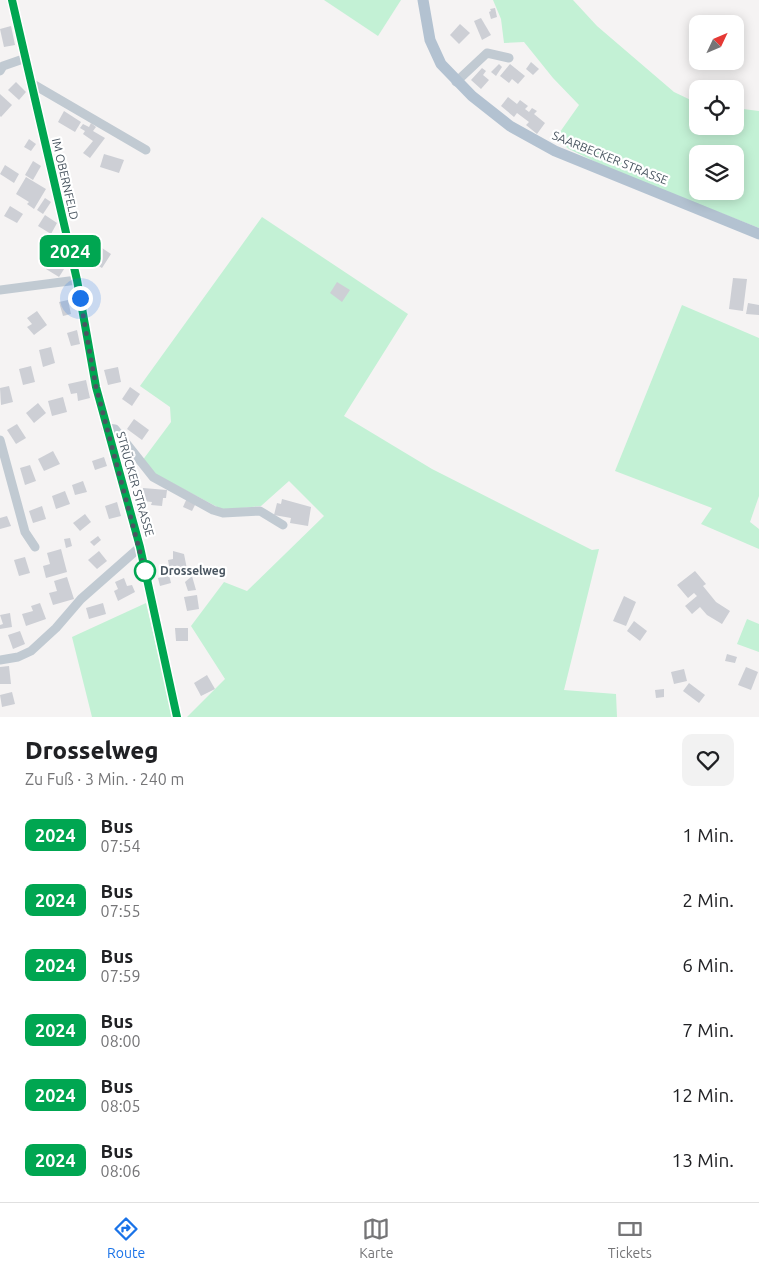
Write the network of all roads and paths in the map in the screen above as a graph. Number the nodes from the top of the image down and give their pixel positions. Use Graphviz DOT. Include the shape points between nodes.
graph roads {
  1 [pos="12,0"];
  2 [pos="423,0"];
  3 [pos="26,58"];
  4 [pos="509,58"];
  5 [pos="0,71"];
  6 [pos="456,82"];
  7 [pos="31,83"];
  8 [pos="146,150"];
  9 [pos="759,234"];
  10 [pos="77,280"];
  11 [pos="0,290"];
  12 [pos="106,428"];
  13 [pos="0,440"];
  14 [pos="283,525"];
  15 [pos="35,547"];
  16 [pos="140,547"];
  17 [pos="0,660"];
  18 [pos="177,717"];
  1 -- 3 [label="street, IM OBERNFELD"];
  2 -- 6 [label="main road, SAARBECKER STRASSE" via="430,40 441,64"];
  3 -- 5 [label="street" via="4,66"];
  3 -- 7 [label="street, IM OBERNFELD"];
  4 -- 6 [label="street" via="487,53"];
  6 -- 9 [label="main road, SAARBECKER STRASSE" via="510,126 534,141"];
  7 -- 8 [label="street"];
  7 -- 10 [label="street, IM OBERNFELD"];
  10 -- 11 [label="street"];
  10 -- 12 [label="street, STRÜCKER STRASSE"];
  12 -- 14 [label="street, STRÜCKER STRASSE" via="115,429 153,477 212,510 260,511"];
  12 -- 16 [label="street, STRÜCKER STRASSE"];
  13 -- 15 [label="street" via="25,532"];
  16 -- 17 [label="street" via="81,599 31,650 18,657"];
  16 -- 18 [label="street, STRÜCKER STRASSE"];
}
